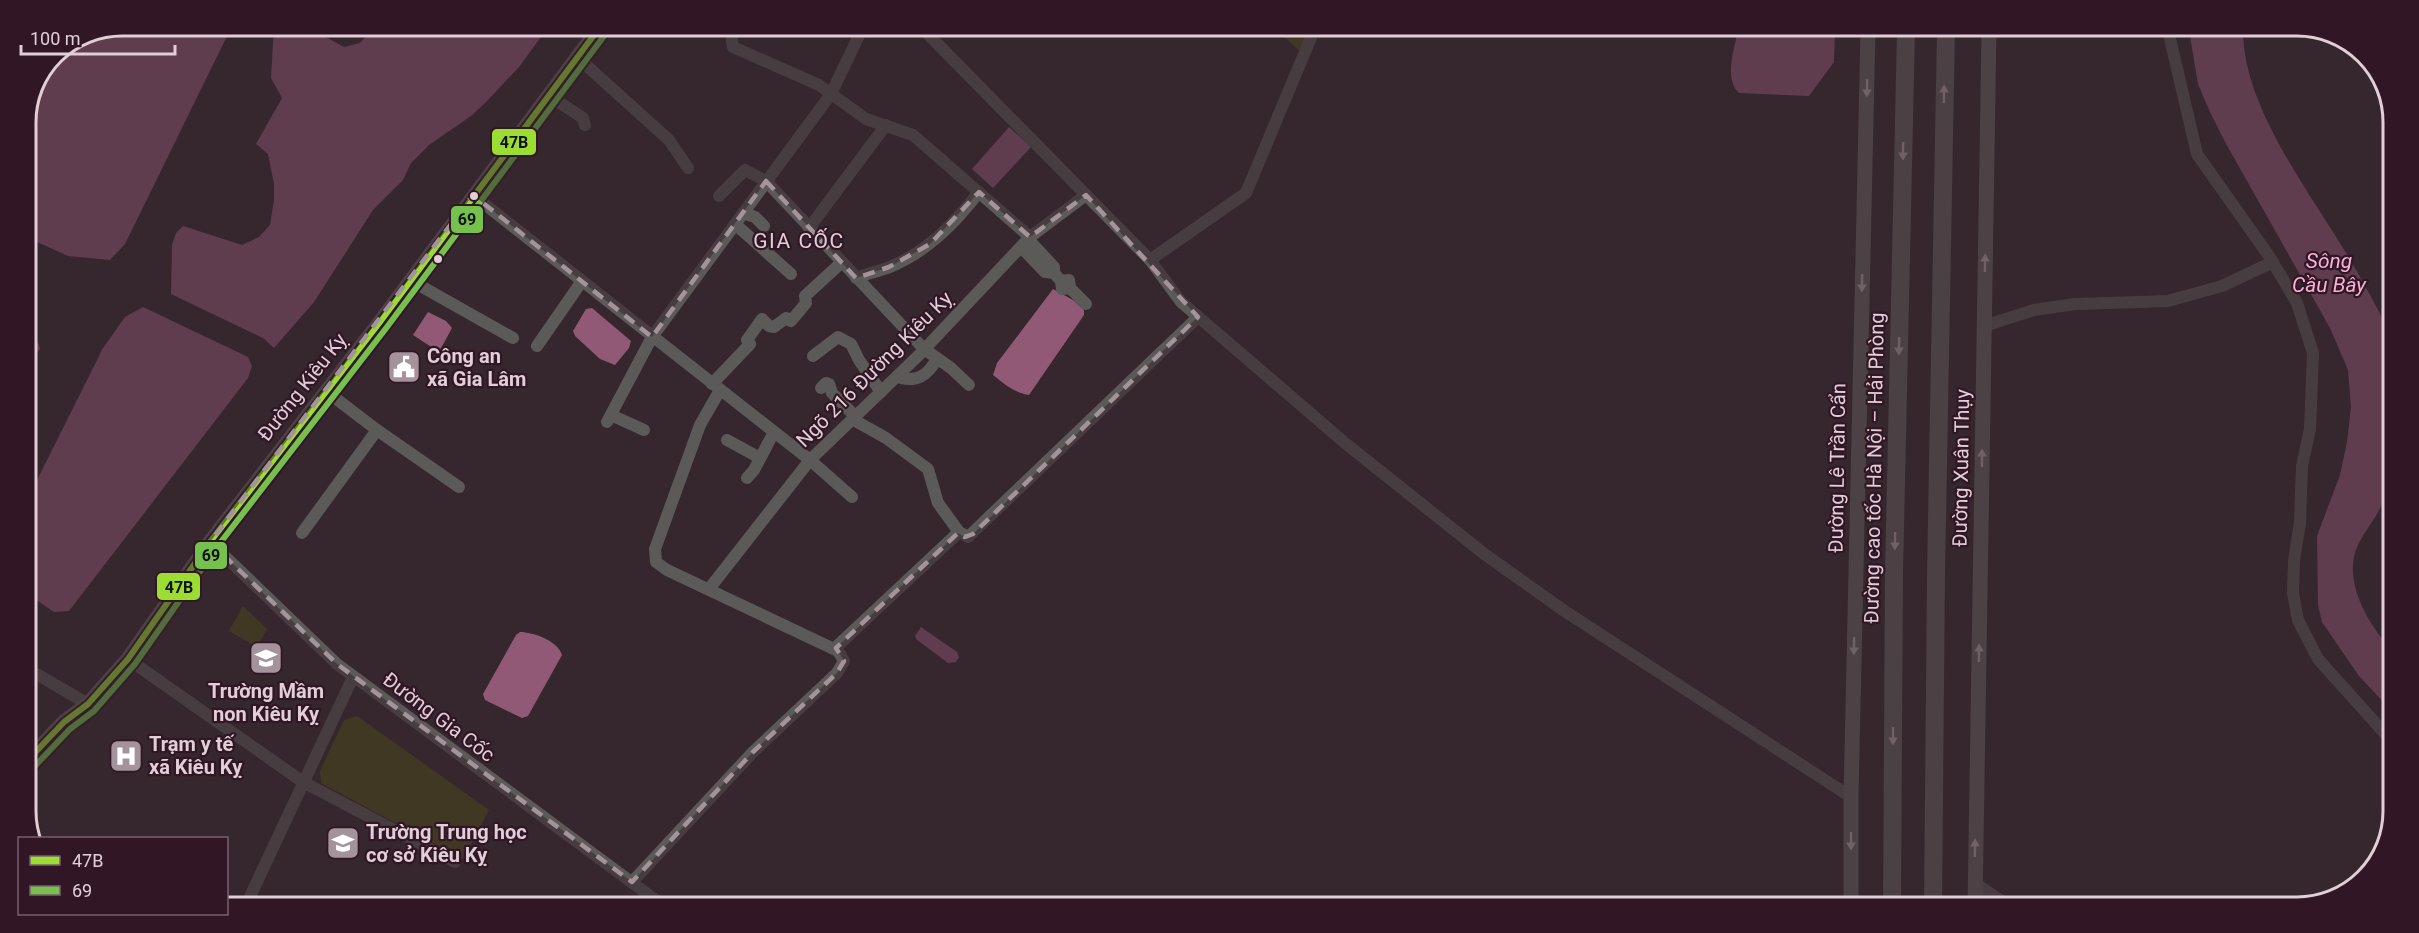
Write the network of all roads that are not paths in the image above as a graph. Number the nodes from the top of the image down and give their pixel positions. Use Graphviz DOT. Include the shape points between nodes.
graph roads {
  1 [pos="591,36"];
  2 [pos="731,36"];
  3 [pos="859,36"];
  4 [pos="930,36"];
  5 [pos="1312,36"];
  6 [pos="1868,36"];
  7 [pos="1906,36"];
  8 [pos="1946,36"];
  9 [pos="1989,36"];
  10 [pos="2169,36"];
  11 [pos="577,57"];
  12 [pos="831,94"];
  13 [pos="548,95"];
  14 [pos="585,125"];
  15 [pos="886,125"];
  16 [pos="688,168"];
  17 [pos="766,181"];
  18 [pos="979,192"];
  19 [pos="473,195"];
  20 [pos="1086,195"];
  21 [pos="720,196"];
  22 [pos="743,213"];
  23 [pos="735,224"];
  24 [pos="764,226"];
  25 [pos="809,228"];
  26 [pos="1026,241"];
  27 [pos="1150,260"];
  28 [pos="842,262"];
  29 [pos="2273,262"];
  30 [pos="791,274"];
  31 [pos="856,278"];
  32 [pos="410,280"];
  33 [pos="582,281"];
  34 [pos="1086,304"];
  35 [pos="1198,317"];
  36 [pos="1984,326"];
  37 [pos="652,336"];
  38 [pos="513,338"];
  39 [pos="537,346"];
  40 [pos="924,349"];
  41 [pos="813,356"];
  42 [pos="937,359"];
  43 [pos="897,377"];
  44 [pos="969,385"];
  45 [pos="716,387"];
  46 [pos="821,388"];
  47 [pos="326,391"];
  48 [pos="881,392"];
  49 [pos="853,418"];
  50 [pos="377,430"];
  51 [pos="644,430"];
  52 [pos="774,432"];
  53 [pos="727,440"];
  54 [pos="760,458"];
  55 [pos="810,460"];
  56 [pos="747,478"];
  57 [pos="459,488"];
  58 [pos="852,497"];
  59 [pos="959,532"];
  60 [pos="302,533"];
  61 [pos="210,542"];
  62 [pos="709,589"];
  63 [pos="834,649"];
  64 [pos="128,659"];
  65 [pos="36,674"];
  66 [pos="353,677"];
  67 [pos="88,704"];
  68 [pos="2383,731"];
  69 [pos="36,751"];
  70 [pos="303,782"];
  71 [pos="1851,797"];
  72 [pos="455,862"];
  73 [pos="632,882"];
  74 [pos="1975,884"];
  75 [pos="250,897"];
  76 [pos="652,897"];
  77 [pos="1851,897"];
  78 [pos="1892,897"];
  79 [pos="1935,897"];
  80 [pos="1974,897"];
  81 [pos="1995,897"];
  1 -- 11 [label="main road, Đường Kiêu Kỵ"];
  2 -- 12 [label="street" via="733,47"];
  3 -- 12 [label="street"];
  4 -- 20 [label="street"];
  5 -- 27 [label="street" via="1246,193"];
  6 -- 71 [label="main road, Đường Lê Trần Cẩn, one-way"];
  7 -- 78 [label="highway, Đường cao tốc Hà Nội – Hải Phòng, one-way" via="1894,572"];
  79 -- 8 [label="highway, one-way" via="1935,573"];
  36 -- 9 [label="main road, Đường Xuân Thụy, one-way"];
  10 -- 29 [label="street" via="2197,154"];
  11 -- 13 [label="main road, Đường Kiêu Kỵ"];
  11 -- 16 [label="street" via="669,140"];
  12 -- 15 [label="street" via="866,118"];
  12 -- 17 [label="street"];
  13 -- 14 [label="street" via="583,118"];
  13 -- 19 [label="main road, Đường Kiêu Kỵ"];
  15 -- 18 [label="street" via="913,135"];
  15 -- 25 [label="street"];
  17 -- 21 [label="street" via="745,170"];
  17 -- 22 [label="street"];
  17 -- 25 [label="street"];
  18 -- 26 [label="street"];
  18 -- 31 [label="street" via="951,227 930,244 889,267"];
  19 -- 32 [label="main road, Đường Kiêu Kỵ"];
  19 -- 33 [label="street"];
  20 -- 26 [label="street, Ngõ 216 Đường Kiêu Kỵ"];
  20 -- 27 [label="street"];
  22 -- 23 [label="street"];
  22 -- 24 [label="street"];
  23 -- 30 [label="street"];
  23 -- 37 [label="street"];
  25 -- 28 [label="street"];
  26 -- 34 [label="street"];
  26 -- 40 [label="street, Ngõ 216 Đường Kiêu Kỵ"];
  27 -- 35 [label="street" via="1180,302"];
  28 -- 31 [label="street"];
  28 -- 45 [label="street" via="805,296 806,303 791,321 786,318 774,327 759,321 747,340 750,344"];
  29 -- 36 [label="street" via="2222,286 2168,301 2075,304 2034,310"];
  29 -- 68 [label="street" via="2297,303 2313,353 2310,429 2302,466 2294,560 2293,593 2298,620 2318,659"];
  31 -- 40 [label="street"];
  32 -- 38 [label="street"];
  32 -- 47 [label="main road, Đường Kiêu Kỵ"];
  33 -- 37 [label="street"];
  33 -- 39 [label="street"];
  35 -- 59 [label="street" via="973,534 965,537"];
  35 -- 71 [label="street" via="1345,443 1483,553 1563,610"];
  74 -- 36 [label="main road, Đường Xuân Thụy, one-way"];
  37 -- 45 [label="street"];
  37 -- 51 [label="street" via="609,419"];
  40 -- 42 [label="street"];
  40 -- 43 [label="street, Ngõ 216 Đường Kiêu Kỵ"];
  41 -- 48 [label="street" via="838,337 844,339"];
  42 -- 43 [label="street" via="928,374 907,380"];
  42 -- 44 [label="street"];
  43 -- 48 [label="street, Ngõ 216 Đường Kiêu Kỵ"];
  45 -- 52 [label="street"];
  45 -- 62 [label="street" via="655,549 660,566"];
  46 -- 49 [label="street" via="829,384"];
  47 -- 50 [label="street"];
  47 -- 61 [label="main road, Đường Kiêu Kỵ"];
  48 -- 49 [label="street, Ngõ 216 Đường Kiêu Kỵ"];
  49 -- 55 [label="street, Ngõ 216 Đường Kiêu Kỵ"];
  49 -- 59 [label="street" via="928,469 938,503"];
  50 -- 57 [label="street"];
  50 -- 60 [label="street"];
  52 -- 54 [label="street"];
  52 -- 55 [label="street"];
  53 -- 54 [label="street"];
  54 -- 56 [label="street"];
  55 -- 58 [label="street"];
  55 -- 62 [label="street, Ngõ 216 Đường Kiêu Kỵ"];
  59 -- 63 [label="street"];
  61 -- 64 [label="main road, Đường Kiêu Kỵ"];
  61 -- 66 [label="street, Đường Gia Cốc"];
  62 -- 63 [label="street"];
  63 -- 73 [label="street" via="843,656 837,673 753,752"];
  64 -- 67 [label="main road, Đường Kiêu Kỵ"];
  64 -- 70 [label="street"];
  65 -- 67 [label="street"];
  66 -- 70 [label="street"];
  66 -- 73 [label="street, Đường Gia Cốc"];
  67 -- 69 [label="main road, Đường Kiêu Kỵ"];
  70 -- 72 [label="street"];
  70 -- 75 [label="street"];
  71 -- 77 [label="main road, Đường Lê Trần Cẩn, one-way"];
  73 -- 76 [label="street, Đường Gia Cốc"];
  74 -- 80 [label="main road, Đường Xuân Thụy"];
  74 -- 81 [label="street"];
}
